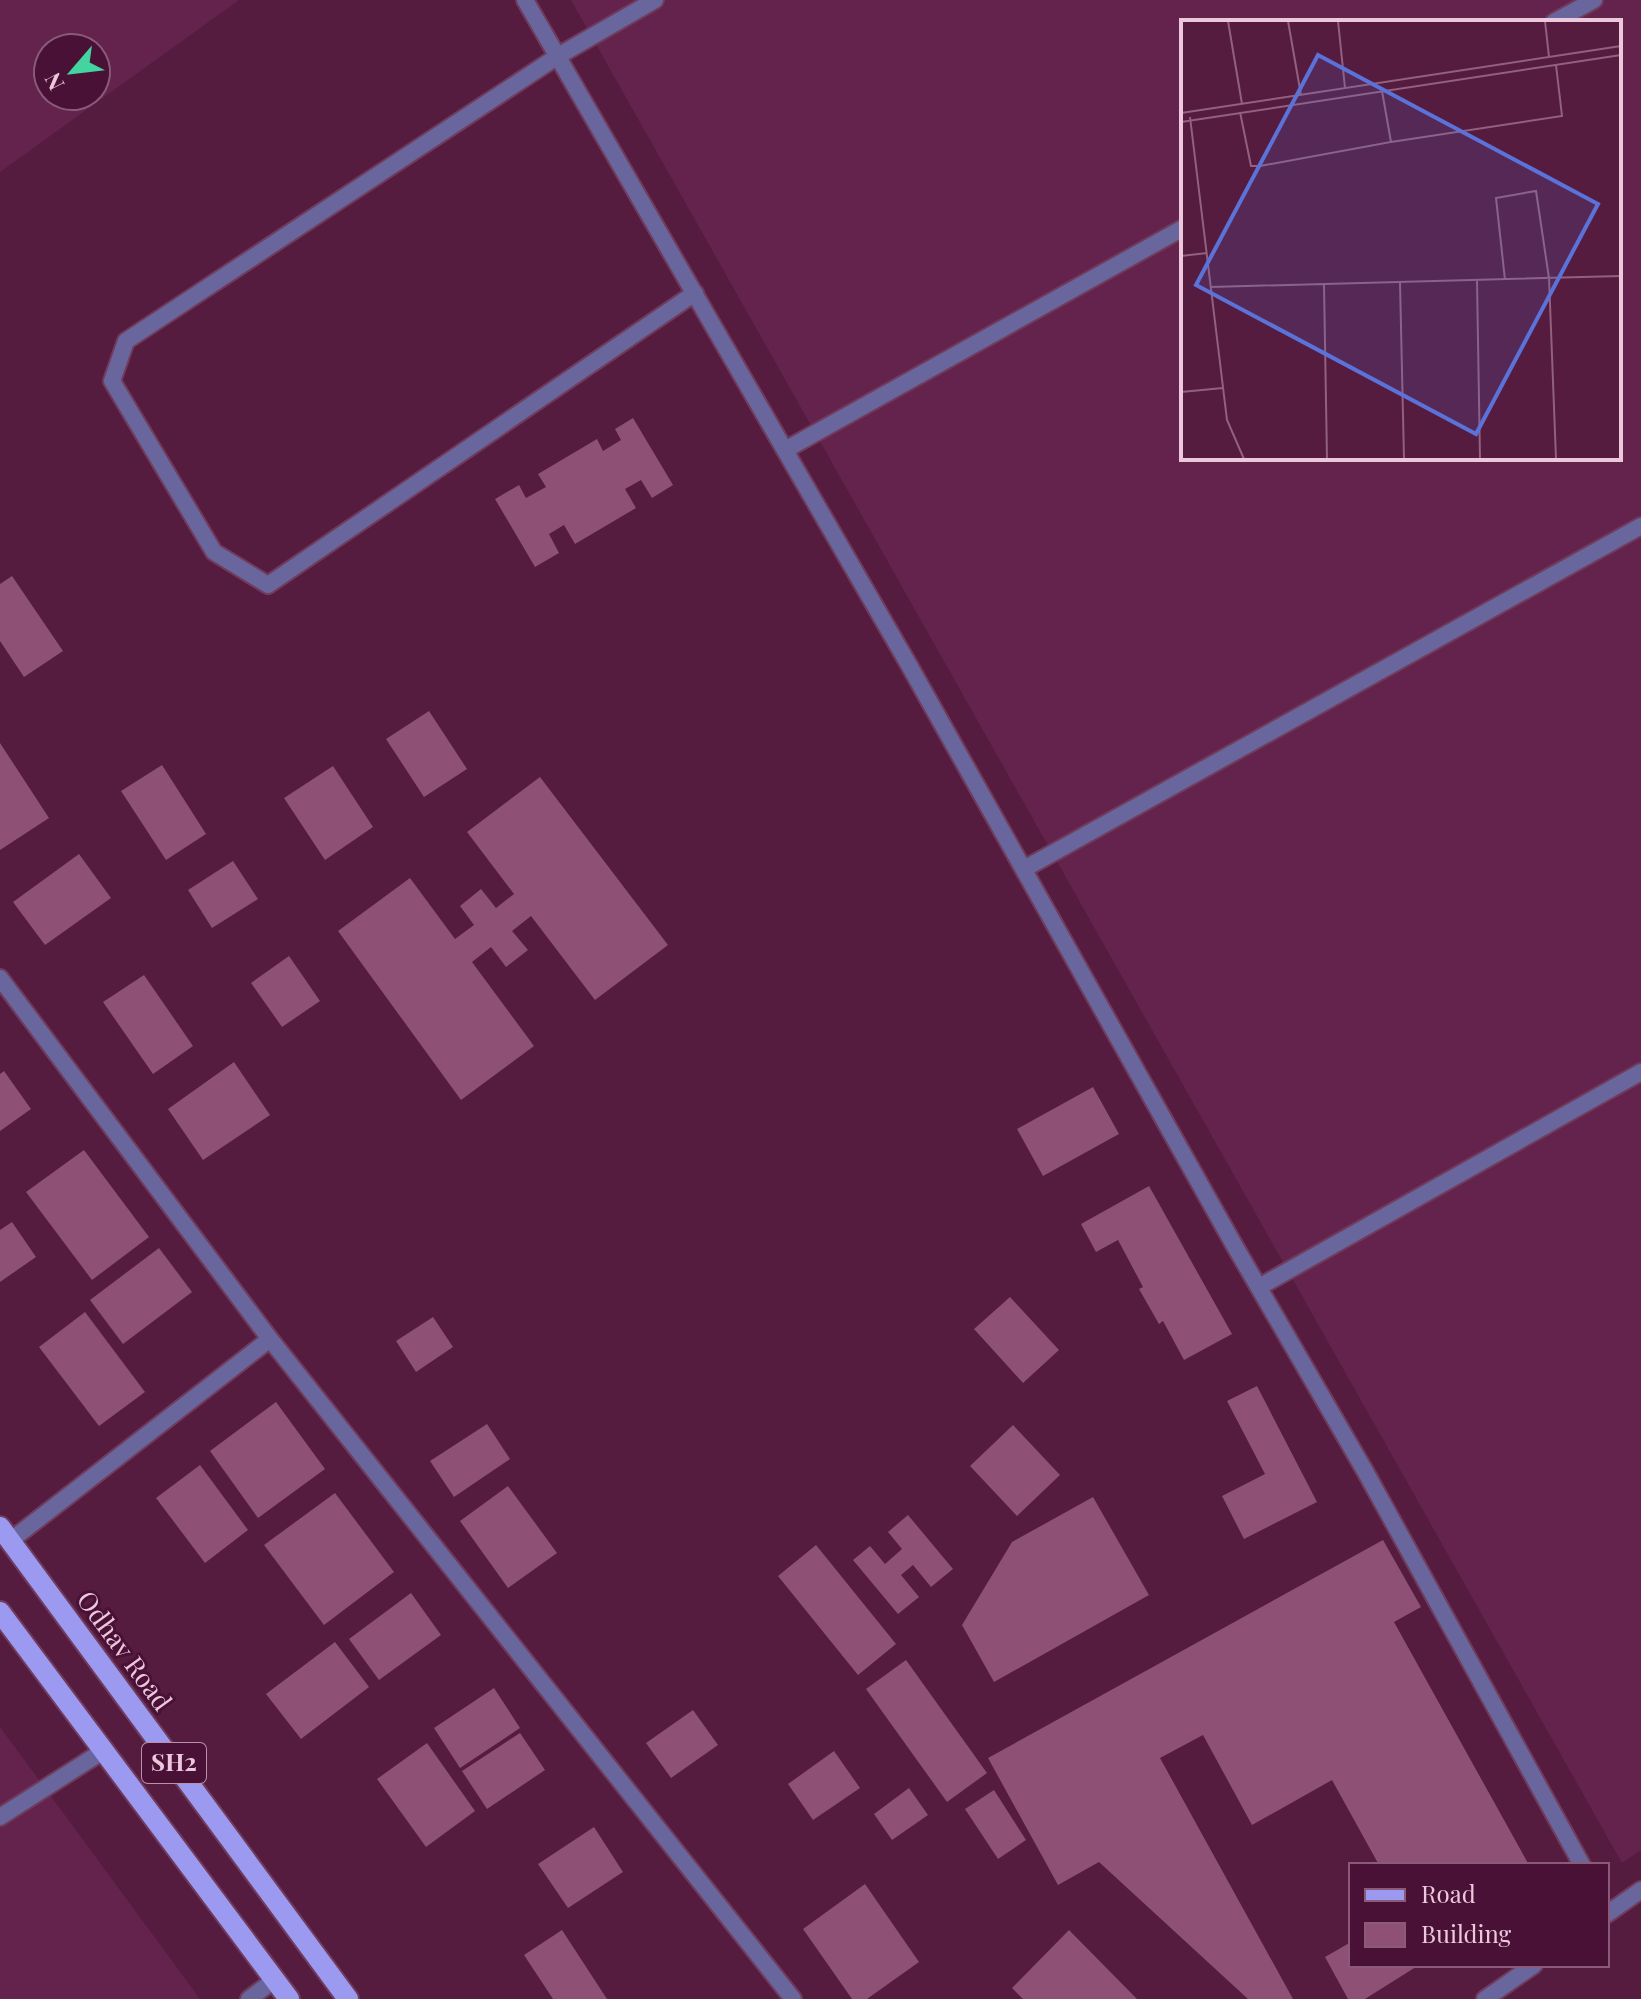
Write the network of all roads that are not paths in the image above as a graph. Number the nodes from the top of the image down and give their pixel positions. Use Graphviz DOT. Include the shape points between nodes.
graph roads {
  1 [pos="525,0"];
  2 [pos="655,0"];
  3 [pos="1594,0"];
  4 [pos="1558,20"];
  5 [pos="558,56"];
  6 [pos="1181,229"];
  7 [pos="695,293"];
  8 [pos="785,450"];
  9 [pos="1641,526"];
  10 [pos="1024,869"];
  11 [pos="0,978"];
  12 [pos="1641,1072"];
  13 [pos="1259,1287"];
  14 [pos="270,1339"];
  15 [pos="5,1534"];
  16 [pos="0,1612"];
  17 [pos="103,1751"];
  18 [pos="0,1817"];
  19 [pos="1581,1863"];
  20 [pos="1641,1890"];
  21 [pos="1609,1911"];
  22 [pos="1531,1967"];
  23 [pos="274,1980"];
  24 [pos="249,1999"];
  25 [pos="289,1999"];
  26 [pos="348,1999"];
  27 [pos="793,1999"];
  28 [pos="1485,1999"];
  1 -- 5 [label="street"];
  2 -- 5 [label="street"];
  3 -- 4 [label="street"];
  5 -- 7 [label="street"];
  5 -- 7 [label="street" via="126,341 112,381 214,552 268,585"];
  6 -- 8 [label="street"];
  7 -- 8 [label="street"];
  8 -- 10 [label="street"];
  9 -- 10 [label="street"];
  10 -- 13 [label="street"];
  11 -- 14 [label="street"];
  12 -- 13 [label="street"];
  13 -- 19 [label="street"];
  14 -- 15 [label="street"];
  14 -- 27 [label="street"];
  15 -- 26 [label="main road, Odhav Road / SH2"];
  16 -- 17 [label="main road, SH2"];
  17 -- 18 [label="street"];
  17 -- 23 [label="main road, SH2"];
  20 -- 21 [label="street"];
  22 -- 28 [label="street"];
  23 -- 24 [label="street"];
  23 -- 25 [label="main road, SH2"];
}
